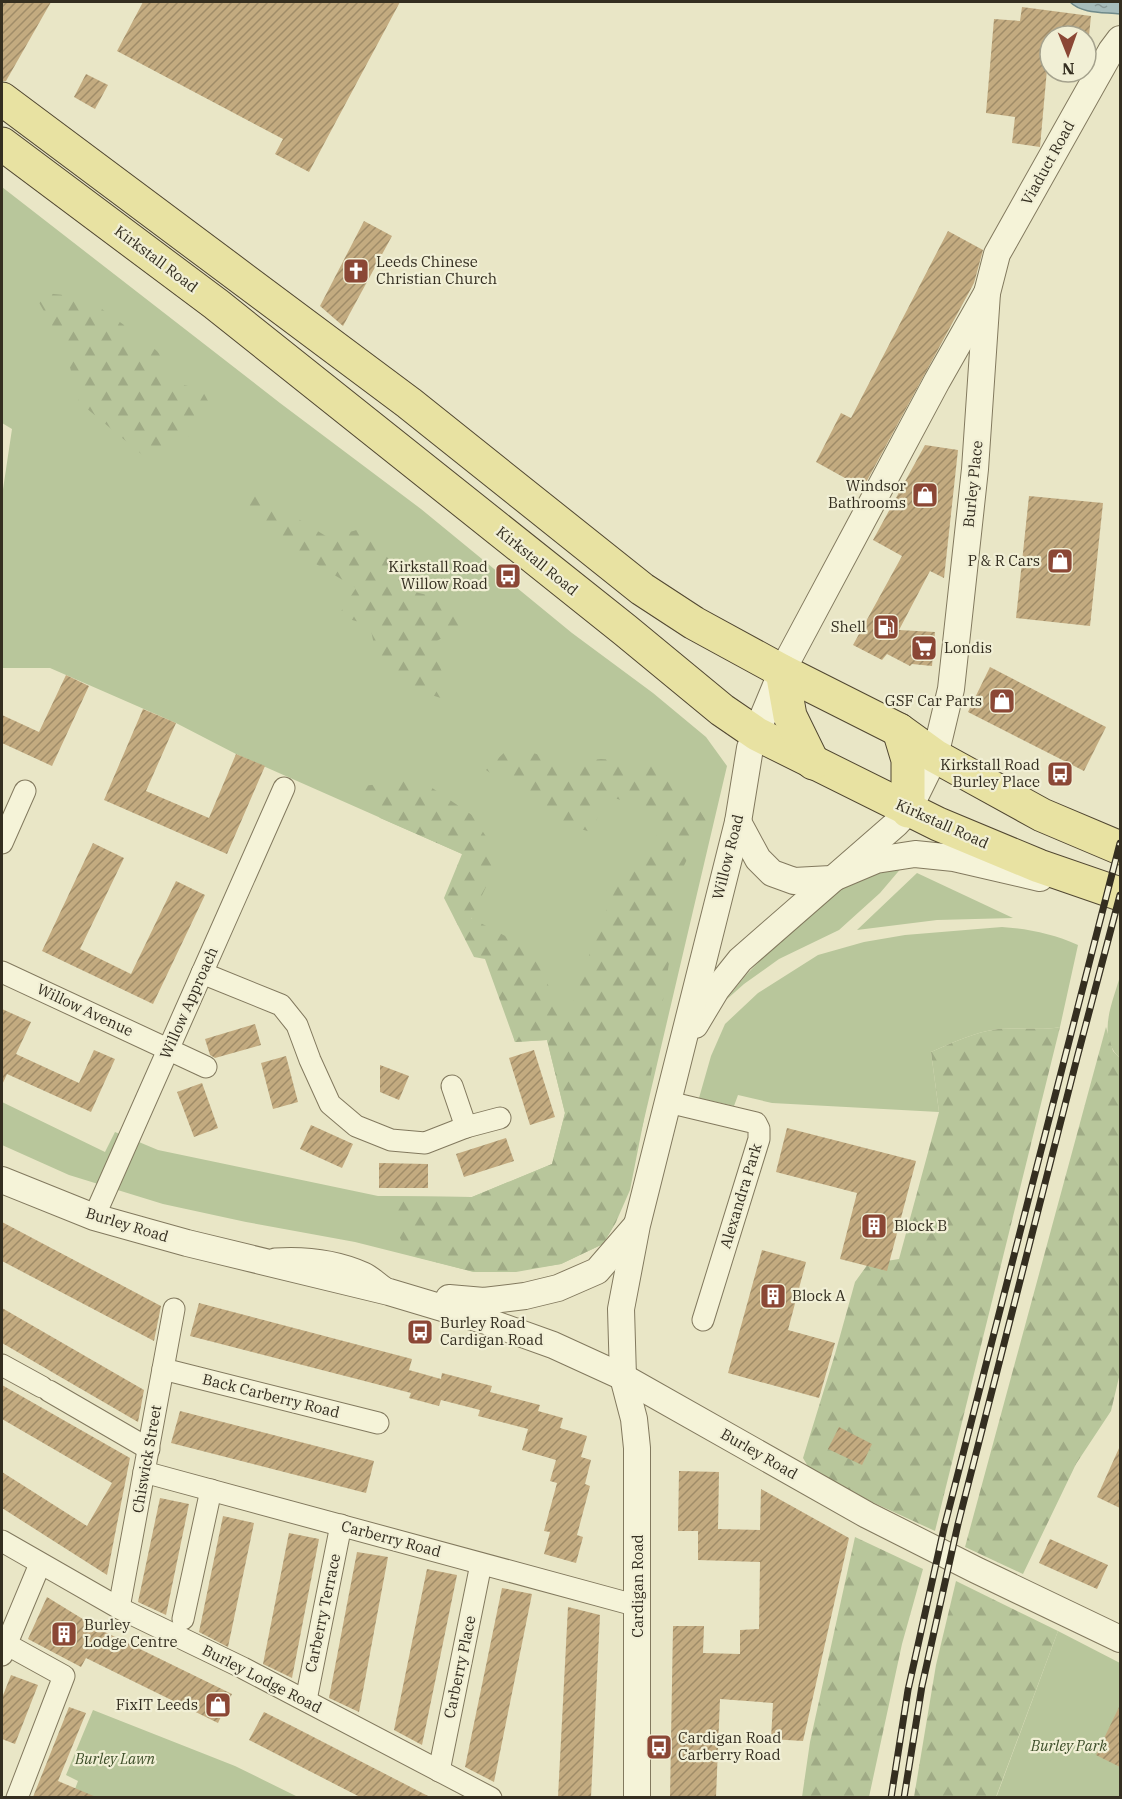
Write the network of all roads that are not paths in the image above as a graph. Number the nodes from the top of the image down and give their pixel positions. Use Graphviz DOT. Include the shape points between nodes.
graph roads {
  1 [pos="1120,39"];
  2 [pos="2,99"];
  3 [pos="2,144"];
  4 [pos="987,293"];
  5 [pos="937,381"];
  6 [pos="981,389"];
  7 [pos="782,672"];
  8 [pos="899,730"];
  9 [pos="757,734"];
  10 [pos="935,756"];
  11 [pos="813,763"];
  12 [pos="284,788"];
  13 [pos="25,791"];
  14 [pos="908,811"];
  15 [pos="738,822"];
  16 [pos="2,843"];
  17 [pos="1120,848"];
  18 [pos="831,879"];
  19 [pos="1120,895"];
  20 [pos="2,972"];
  21 [pos="202,973"];
  22 [pos="683,1046"];
  23 [pos="169,1049"];
  24 [pos="206,1067"];
  25 [pos="452,1086"];
  26 [pos="668,1102"];
  27 [pos="500,1118"];
  28 [pos="466,1127"];
  29 [pos="2,1180"];
  30 [pos="94,1217"];
  31 [pos="637,1225"];
  32 [pos="389,1292"];
  33 [pos="174,1310"];
  34 [pos="703,1320"];
  35 [pos="2,1365"];
  36 [pos="163,1370"];
  37 [pos="623,1377"];
  38 [pos="378,1423"];
  39 [pos="149,1449"];
  40 [pos="144,1472"];
  41 [pos="211,1490"];
  42 [pos="341,1526"];
  43 [pos="2,1542"];
  44 [pos="481,1563"];
  45 [pos="40,1564"];
  46 [pos="638,1606"];
  47 [pos="119,1608"];
  48 [pos="183,1618"];
  49 [pos="1120,1639"];
  50 [pos="4,1649"];
  51 [pos="306,1700"];
  52 [pos="439,1770"];
  53 [pos="17,1797"];
  54 [pos="491,1797"];
  55 [pos="637,1797"];
  1 -- 4 [label="street, Viaduct Road" via="997,254"];
  2 -- 7 [label="main road" via="409,403 642,589"];
  3 -- 9 [label="main road, Kirkstall Road" via="216,304"];
  4 -- 5 [label="street"];
  4 -- 6 [label="street, Burley Place"];
  5 -- 6 [label="street" via="965,381"];
  5 -- 7 [label="street"];
  6 -- 10 [label="street, Burley Place" via="951,689"];
  7 -- 8 [label="main road"];
  7 -- 9 [label="street, Willow Road"];
  7 -- 11 [label="main road" via="790,716"];
  8 -- 10 [label="main road"];
  8 -- 14 [label="main road" via="908,760"];
  9 -- 11 [label="main road, Kirkstall Road"];
  9 -- 15 [label="street, Willow Road" via="750,747"];
  10 -- 14 [label="street, Burley Place"];
  10 -- 17 [label="main road" via="1042,814"];
  11 -- 14 [label="main road, Kirkstall Road"];
  12 -- 21 [label="street, Willow Approach"];
  13 -- 16 [label="street"];
  14 -- 18 [label="street, Willow Road"];
  14 -- 19 [label="main road, Kirkstall Road"];
  15 -- 18 [label="street" via="758,859 772,873 794,881"];
  15 -- 22 [label="street, Willow Road"];
  18 -- 19 [label="street" via="876,860 915,854 954,858"];
  18 -- 22 [label="street, Willow Road" via="740,960 716,990"];
  20 -- 23 [label="street, Willow Avenue"];
  21 -- 23 [label="street, Willow Approach"];
  21 -- 28 [label="street" via="281,1005 297,1025 330,1104 356,1126 391,1140 425,1143"];
  22 -- 26 [label="street, Willow Road"];
  23 -- 24 [label="street, Willow Avenue"];
  23 -- 30 [label="street, Willow Approach"];
  25 -- 28 [label="street"];
  26 -- 31 [label="street, Willow Road"];
  26 -- 34 [label="street, Alexandra Park" via="756,1123 759,1129"];
  27 -- 28 [label="street"];
  29 -- 30 [label="street, Burley Road"];
  30 -- 32 [label="street, Burley Road"];
  31 -- 32 [label="street" via="597,1271 558,1288 484,1301"];
  31 -- 37 [label="street, Willow Road" via="621,1310"];
  32 -- 37 [label="street, Burley Road" via="554,1345"];
  33 -- 36 [label="street, Chiswick Street"];
  35 -- 39 [label="street"];
  36 -- 38 [label="street, Back Carberry Road"];
  36 -- 39 [label="street, Chiswick Street"];
  37 -- 46 [label="street, Cardigan Road" via="637,1448"];
  37 -- 49 [label="street, Burley Road" via="867,1515"];
  39 -- 40 [label="street, Chiswick Street"];
  40 -- 41 [label="street, Carberry Road"];
  40 -- 47 [label="street, Chiswick Street"];
  41 -- 42 [label="street, Carberry Road"];
  41 -- 48 [label="street"];
  42 -- 44 [label="street, Carberry Road"];
  42 -- 51 [label="street, Carberry Terrace"];
  43 -- 45 [label="street, Burley Lodge Road"];
  44 -- 46 [label="street, Carberry Road"];
  44 -- 52 [label="street, Carberry Place"];
  45 -- 47 [label="street, Burley Lodge Road"];
  45 -- 50 [label="street"];
  46 -- 55 [label="street, Cardigan Road"];
  47 -- 51 [label="street, Burley Lodge Road"];
  50 -- 53 [label="street" via="64,1676"];
  51 -- 52 [label="street, Burley Lodge Road"];
  52 -- 54 [label="street, Burley Lodge Road"];
}
